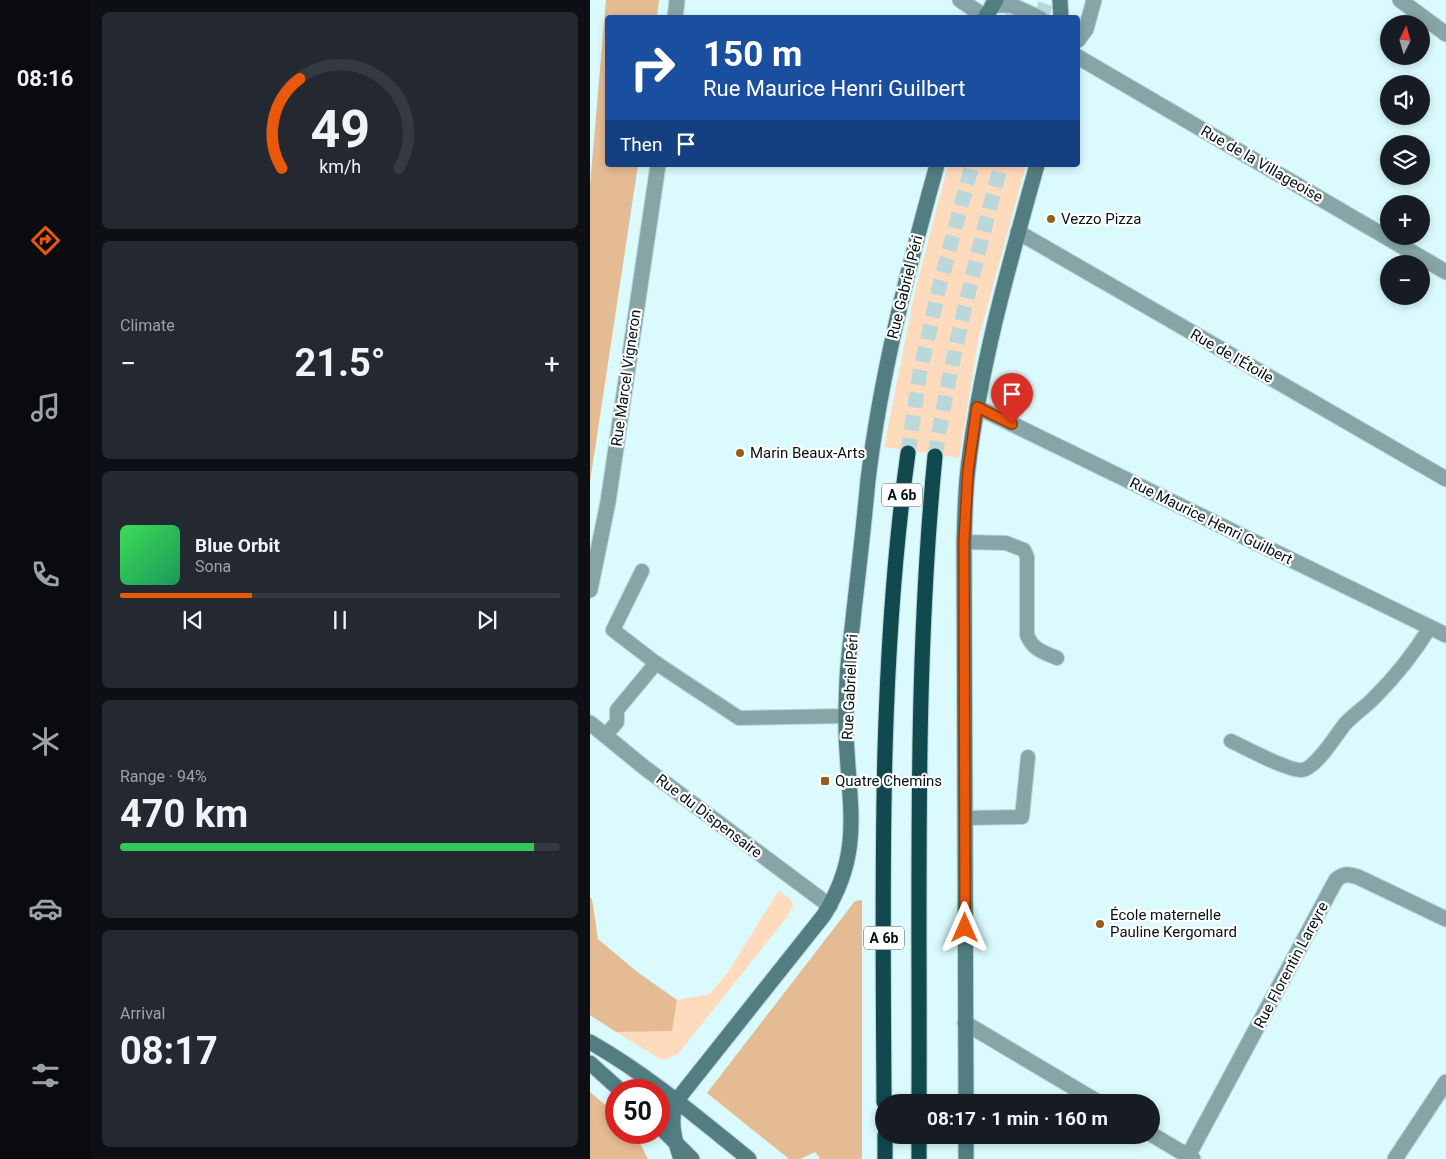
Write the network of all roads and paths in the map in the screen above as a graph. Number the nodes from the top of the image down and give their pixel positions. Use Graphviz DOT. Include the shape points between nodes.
graph roads {
  1 [pos="677,0"];
  2 [pos="960,0"];
  3 [pos="1060,0"];
  4 [pos="1094,0"];
  5 [pos="1400,0"];
  6 [pos="989,11"];
  7 [pos="675,15"];
  8 [pos="1033,15"];
  9 [pos="1061,15"];
  10 [pos="1446,34"];
  11 [pos="1080,38"];
  12 [pos="1080,57"];
  13 [pos="658,167"];
  14 [pos="936,167"];
  15 [pos="1037,167"];
  16 [pos="1018,232"];
  17 [pos="1446,272"];
  18 [pos="977,407"];
  19 [pos="908,453"];
  20 [pos="934,456"];
  21 [pos="1446,479"];
  22 [pos="964,542"];
  23 [pos="642,570"];
  24 [pos="590,590"];
  25 [pos="1430,628"];
  26 [pos="1446,635"];
  27 [pos="1057,658"];
  28 [pos="656,663"];
  29 [pos="846,716"];
  30 [pos="590,723"];
  31 [pos="605,736"];
  32 [pos="1231,741"];
  33 [pos="1028,757"];
  34 [pos="965,818"];
  35 [pos="830,906"];
  36 [pos="1446,919"];
  37 [pos="965,1023"];
  38 [pos="590,1042"];
  39 [pos="590,1063"];
  40 [pos="608,1079"];
  41 [pos="1446,1082"];
  42 [pos="884,1094"];
  43 [pos="919,1094"];
  44 [pos="966,1094"];
  45 [pos="1085,1094"];
  46 [pos="677,1100"];
  47 [pos="670,1136"];
  48 [pos="674,1139"];
  49 [pos="1160,1140"];
  50 [pos="919,1144"];
  51 [pos="966,1144"];
  52 [pos="1190,1158"];
  53 [pos="682,1159"];
  54 [pos="692,1159"];
  55 [pos="749,1159"];
  56 [pos="919,1159"];
  57 [pos="966,1159"];
  58 [pos="1395,1159"];
  1 -- 7 [label="street"];
  2 -- 6 [label="street"];
  3 -- 9 [label="main road"];
  4 -- 11 [label="street"];
  5 -- 10 [label="street"];
  6 -- 8 [label="street" via="1011,6"];
  12 -- 17 [label="street, Rue de la Villageoise"];
  13 -- 24 [label="street, Rue Marcel Vigneron" via="608,502"];
  14 -- 29 [label="main road, Rue Gabriel Péri" via="887,362 869,477 847,676"];
  15 -- 16 [label="main road"];
  16 -- 18 [label="main road"];
  16 -- 21 [label="street, Rue de l'Étoile"];
  18 -- 22 [label="main road" via="968,471"];
  18 -- 25 [label="street, Rue Maurice Henri Guilbert"];
  19 -- 42 [label="highway, A 6b" via="896,537 889,652"];
  20 -- 43 [label="highway, A 6b" via="926,551 920,708"];
  22 -- 27 [label="lane" via="1006,543 1024,550 1027,557 1027,636 1037,650"];
  22 -- 34 [label="main road"];
  23 -- 28 [label="lane" via="613,630"];
  25 -- 26 [label="street, Rue Maurice Henri Guilbert"];
  25 -- 32 [label="lane" via="1415,653 1386,686 1346,723 1307,769 1288,767"];
  28 -- 29 [label="lane" via="739,718"];
  28 -- 31 [label="lane" via="617,710 617,722"];
  29 -- 35 [label="main road, Rue Gabriel Péri" via="852,829 846,869"];
  30 -- 31 [label="street, Rue du Dispensaire"];
  31 -- 35 [label="street, Rue du Dispensaire"];
  33 -- 34 [label="lane" via="1022,817"];
  34 -- 37 [label="main road"];
  35 -- 46 [label="main road, Rue Gabriel Péri"];
  36 -- 52 [label="street, Rue Florentin Lareyre" via="1358,877 1346,874 1336,880"];
  37 -- 44 [label="main road"];
  37 -- 45 [label="street"];
  38 -- 46 [label="main road" via="631,1066"];
  39 -- 40 [label="main road"];
  41 -- 58 [label="street"];
  46 -- 48 [label="main road, Rue Gabriel Péri" via="673,1118"];
  46 -- 55 [label="main road"];
  47 -- 48 [label="main road"];
  48 -- 53 [label="main road, Rue Gabriel Péri"];
  48 -- 54 [label="main road"];
  49 -- 52 [label="street"];
  50 -- 56 [label="highway"];
  51 -- 57 [label="main road"];
}
